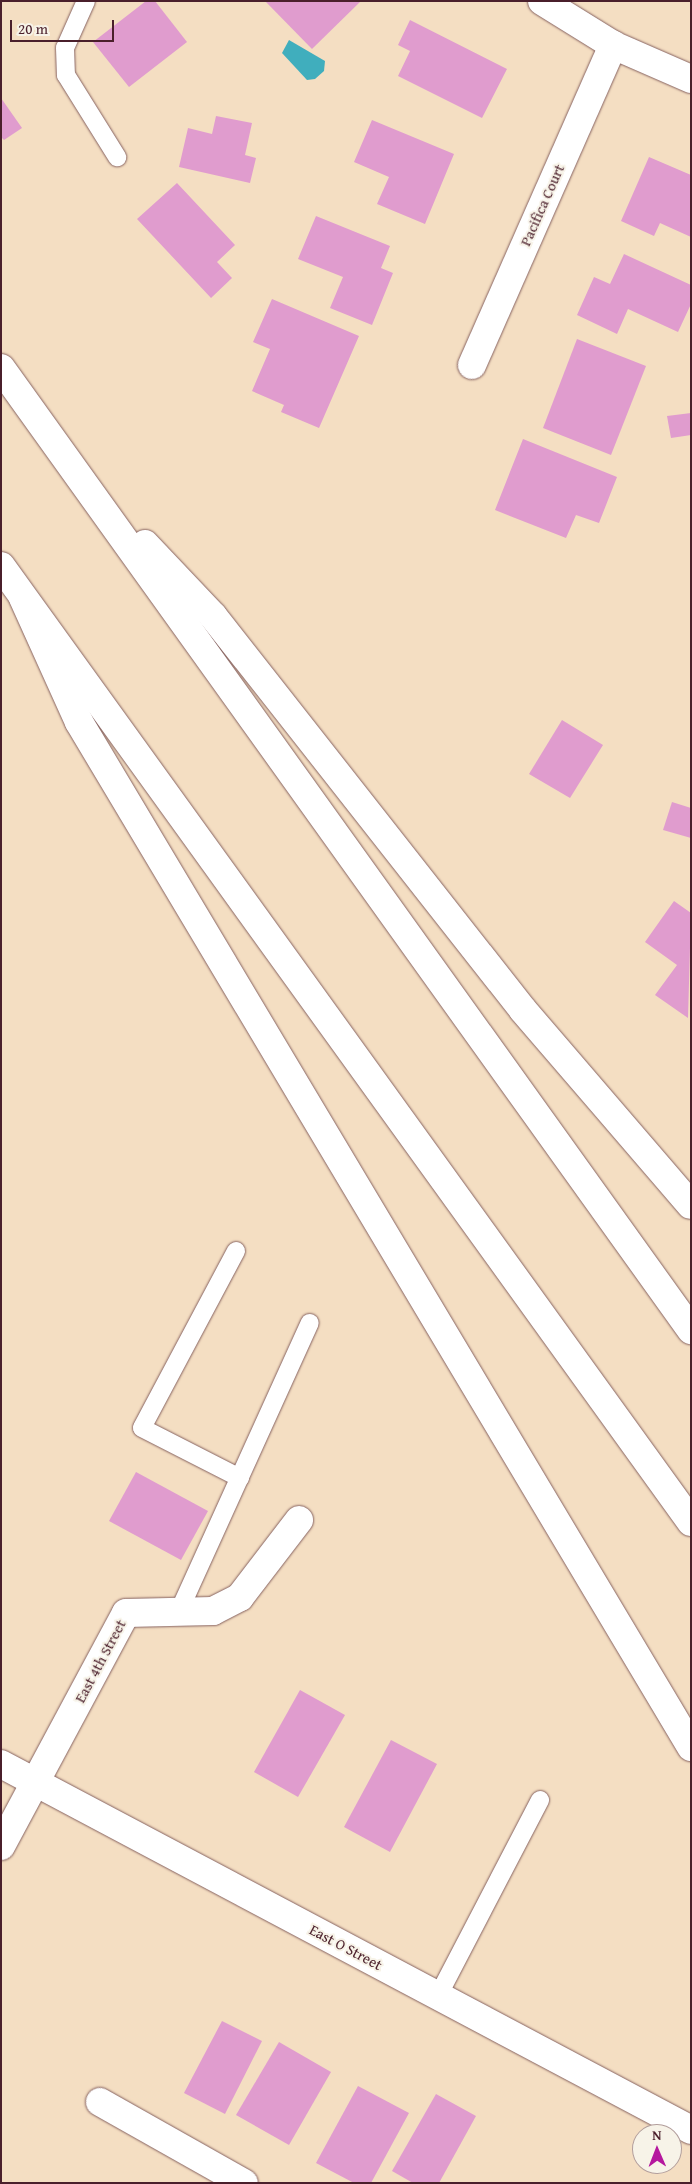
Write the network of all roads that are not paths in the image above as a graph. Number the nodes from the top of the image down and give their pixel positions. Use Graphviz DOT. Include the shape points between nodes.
graph roads {
  1 [pos="86,1"];
  2 [pos="542,1"];
  3 [pos="613,44"];
  4 [pos="691,79"];
  5 [pos="117,157"];
  6 [pos="472,365"];
  7 [pos="1,368"];
  8 [pos="71,464"];
  9 [pos="1,566"];
  10 [pos="23,598"];
  11 [pos="691,1205"];
  12 [pos="236,1252"];
  13 [pos="310,1323"];
  14 [pos="691,1330"];
  15 [pos="240,1478"];
  16 [pos="299,1520"];
  17 [pos="691,1522"];
  18 [pos="180,1609"];
  19 [pos="691,1747"];
  20 [pos="1,1764"];
  21 [pos="36,1783"];
  22 [pos="540,1800"];
  23 [pos="1,1846"];
  24 [pos="438,1996"];
  25 [pos="100,2102"];
  26 [pos="691,2130"];
  27 [pos="244,2183"];
  1 -- 5 [label="lane" via="65,48 66,75"];
  2 -- 3 [label="main road"];
  3 -- 4 [label="main road"];
  3 -- 6 [label="main road, Pacifica Court"];
  7 -- 8 [label="main road"];
  8 -- 11 [label="main road" via="213,616 523,1010"];
  8 -- 14 [label="main road"];
  9 -- 10 [label="main road"];
  10 -- 17 [label="main road"];
  10 -- 19 [label="main road" via="79,722"];
  12 -- 15 [label="lane" via="142,1428"];
  13 -- 15 [label="lane"];
  15 -- 18 [label="lane"];
  16 -- 18 [label="main road, East 4th Street" via="240,1597 213,1611"];
  18 -- 21 [label="main road, East 4th Street" via="126,1613"];
  20 -- 21 [label="main road, East O Street"];
  21 -- 23 [label="main road, East 4th Street"];
  21 -- 24 [label="main road, East O Street"];
  22 -- 24 [label="lane"];
  24 -- 26 [label="main road, East O Street"];
  25 -- 27 [label="main road"];
}
